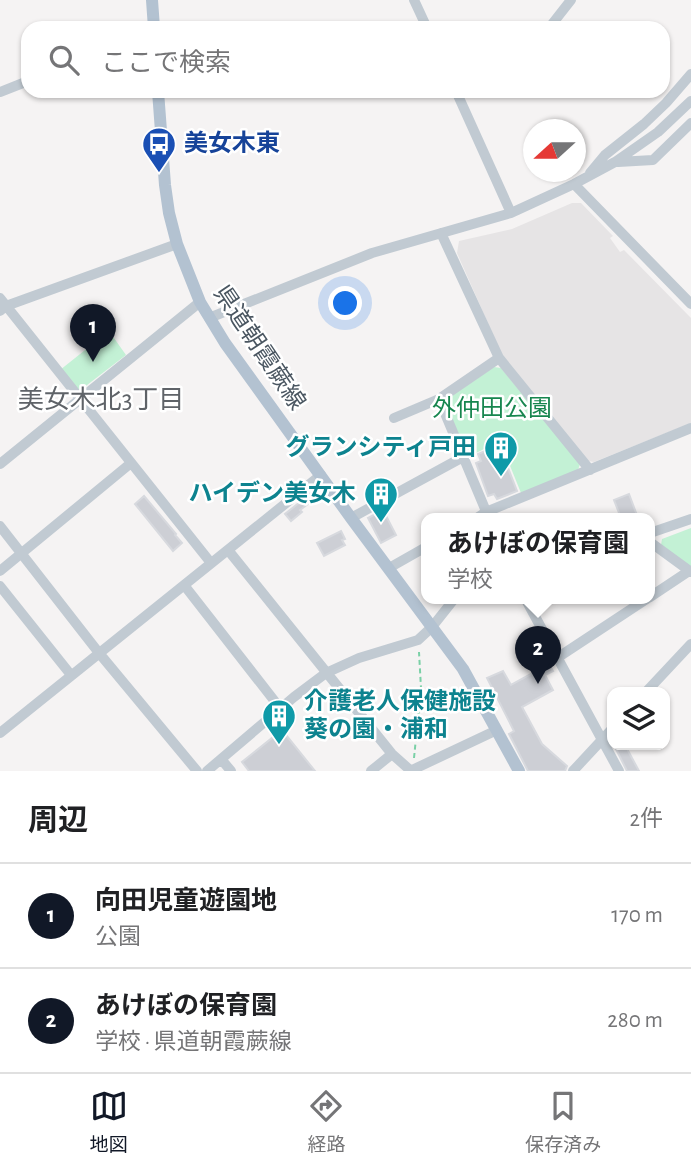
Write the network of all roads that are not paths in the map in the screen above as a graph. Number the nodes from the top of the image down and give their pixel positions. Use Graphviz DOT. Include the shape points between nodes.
graph roads {
  1 [pos="152,0"];
  2 [pos="414,0"];
  3 [pos="571,0"];
  4 [pos="154,21"];
  5 [pos="424,21"];
  6 [pos="554,21"];
  7 [pos="691,74"];
  8 [pos="21,84"];
  9 [pos="0,92"];
  10 [pos="159,98"];
  11 [pos="459,98"];
  12 [pos="691,101"];
  13 [pos="691,123"];
  14 [pos="615,162"];
  15 [pos="586,177"];
  16 [pos="577,182"];
  17 [pos="574,184"];
  18 [pos="512,213"];
  19 [pos="440,233"];
  20 [pos="177,244"];
  21 [pos="200,302"];
  22 [pos="691,304"];
  23 [pos="2,305"];
  24 [pos="209,318"];
  25 [pos="499,358"];
  26 [pos="439,399"];
  27 [pos="80,400"];
  28 [pos="394,418"];
  29 [pos="691,428"];
  30 [pos="463,457"];
  31 [pos="131,463"];
  32 [pos="0,464"];
  33 [pos="590,470"];
  34 [pos="321,475"];
  35 [pos="483,513"];
  36 [pos="491,513"];
  37 [pos="351,517"];
  38 [pos="691,519"];
  39 [pos="0,526"];
  40 [pos="655,531"];
  41 [pos="655,546"];
  42 [pos="228,550"];
  43 [pos="421,550"];
  44 [pos="21,553"];
  45 [pos="211,563"];
  46 [pos="1,567"];
  47 [pos="389,568"];
  48 [pos="690,572"];
  49 [pos="184,585"];
  50 [pos="0,586"];
  51 [pos="655,594"];
  52 [pos="450,604"];
  53 [pos="528,604"];
  54 [pos="640,604"];
  55 [pos="432,627"];
  56 [pos="691,644"];
  57 [pos="99,653"];
  58 [pos="557,658"];
  59 [pos="326,673"];
  60 [pos="71,676"];
  61 [pos="651,687"];
  62 [pos="281,708"];
  63 [pos="497,730"];
  64 [pos="0,733"];
  65 [pos="607,734"];
  66 [pos="602,740"];
  67 [pos="392,754"];
  68 [pos="221,759"];
  69 [pos="411,770"];
  70 [pos="197,771"];
  71 [pos="207,771"];
  72 [pos="230,771"];
  73 [pos="371,771"];
  74 [pos="519,771"];
  75 [pos="573,771"];
  76 [pos="619,771"];
  1 -- 4 [label="main road"];
  2 -- 5 [label="street"];
  3 -- 6 [label="street"];
  7 -- 15 [label="street"];
  8 -- 9 [label="street"];
  10 -- 20 [label="main road, 県道朝霞蕨線" via="165,185"];
  11 -- 18 [label="street"];
  12 -- 14 [label="street" via="658,132"];
  13 -- 14 [label="street" via="653,160"];
  14 -- 15 [label="street"];
  16 -- 17 [label="street"];
  17 -- 18 [label="street"];
  17 -- 22 [label="street"];
  18 -- 19 [label="street"];
  19 -- 24 [label="street" via="372,253"];
  19 -- 25 [label="street"];
  20 -- 21 [label="main road, 県道朝霞蕨線"];
  20 -- 23 [label="street"];
  21 -- 24 [label="main road, 県道朝霞蕨線"];
  21 -- 27 [label="street"];
  23 -- 27 [label="street"];
  24 -- 34 [label="main road, 県道朝霞蕨線"];
  25 -- 26 [label="street"];
  25 -- 33 [label="street"];
  26 -- 28 [label="street"];
  26 -- 30 [label="street"];
  27 -- 31 [label="street"];
  27 -- 32 [label="street"];
  29 -- 33 [label="street"];
  30 -- 35 [label="street"];
  30 -- 37 [label="street"];
  31 -- 44 [label="street"];
  31 -- 45 [label="street"];
  33 -- 36 [label="street"];
  34 -- 37 [label="main road, 県道朝霞蕨線"];
  34 -- 42 [label="street"];
  37 -- 47 [label="main road, 県道朝霞蕨線"];
  38 -- 40 [label="street"];
  39 -- 44 [label="street"];
  41 -- 48 [label="street"];
  42 -- 45 [label="street"];
  42 -- 59 [label="street"];
  43 -- 47 [label="street"];
  44 -- 46 [label="street"];
  44 -- 57 [label="street"];
  45 -- 49 [label="street"];
  47 -- 55 [label="main road, 県道朝霞蕨線"];
  48 -- 51 [label="street"];
  49 -- 57 [label="street"];
  49 -- 62 [label="street"];
  50 -- 60 [label="street"];
  52 -- 55 [label="street"];
  53 -- 58 [label="street"];
  54 -- 58 [label="street"];
  55 -- 59 [label="street" via="418,640"];
  55 -- 63 [label="main road, 県道朝霞蕨線" via="463,669"];
  56 -- 61 [label="street"];
  57 -- 60 [label="street"];
  57 -- 70 [label="street"];
  58 -- 66 [label="street"];
  59 -- 62 [label="street"];
  59 -- 67 [label="street"];
  60 -- 64 [label="street"];
  62 -- 68 [label="street"];
  63 -- 69 [label="street"];
  63 -- 74 [label="main road, 県道朝霞蕨線"];
  65 -- 66 [label="street"];
  66 -- 75 [label="street"];
  66 -- 76 [label="street"];
  67 -- 69 [label="street"];
  67 -- 73 [label="street"];
  68 -- 71 [label="street"];
  68 -- 72 [label="street"];
}
